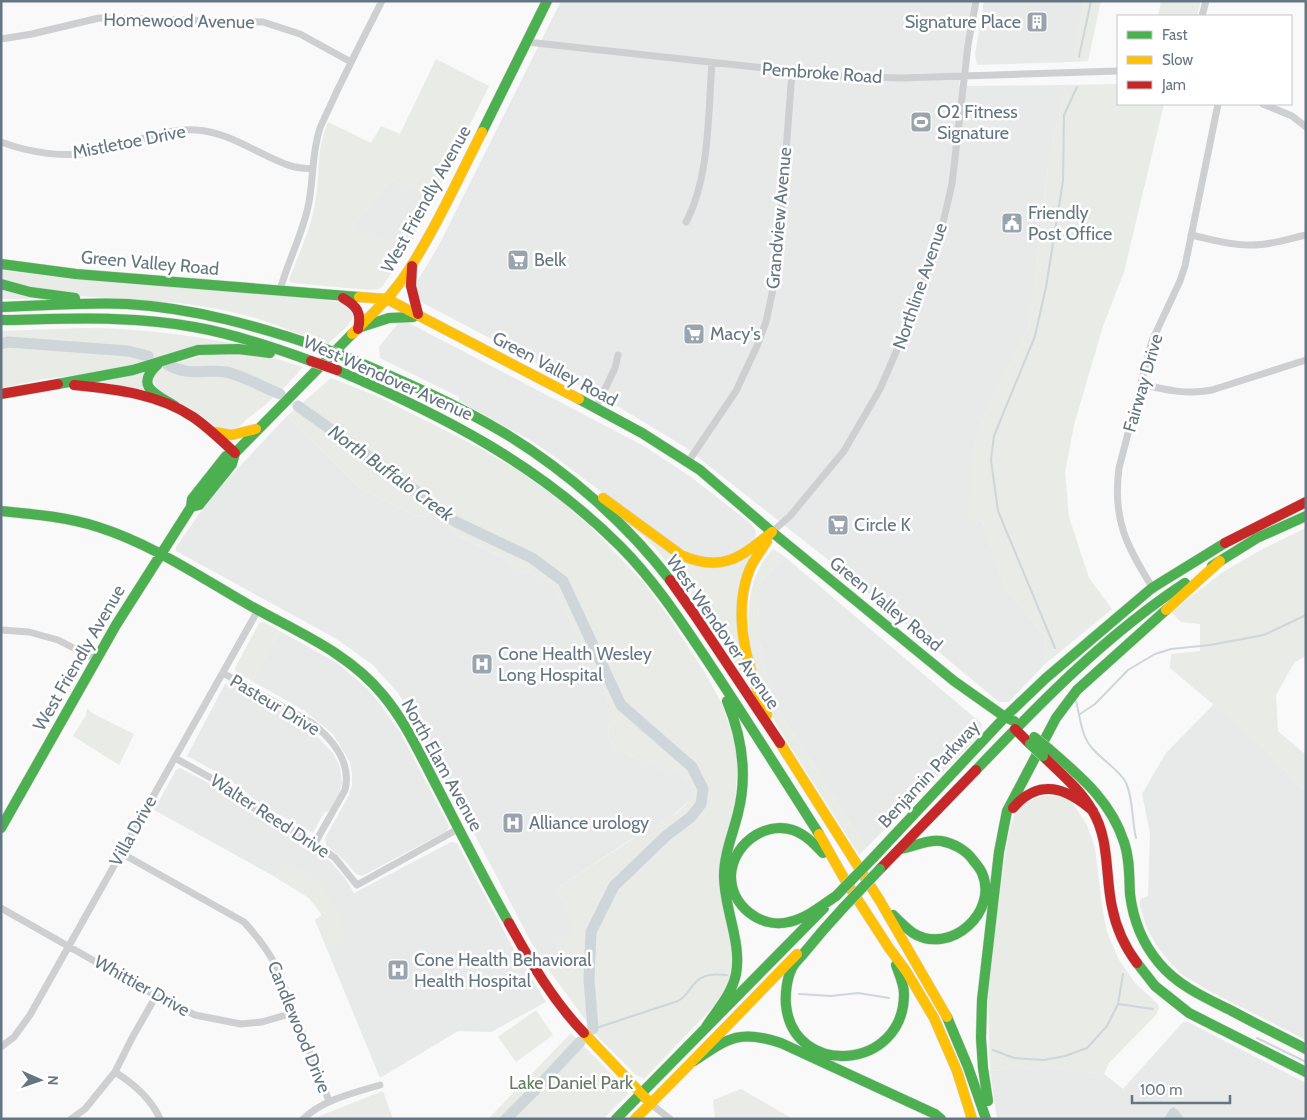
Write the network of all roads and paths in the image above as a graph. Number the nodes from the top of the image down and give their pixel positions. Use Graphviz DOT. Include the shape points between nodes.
graph roads {
  1 [pos="382,1"];
  2 [pos="548,1"];
  3 [pos="976,1"];
  4 [pos="1206,1"];
  5 [pos="1202,15"];
  6 [pos="1,39"];
  7 [pos="527,42"];
  8 [pos="350,62"];
  9 [pos="712,63"];
  10 [pos="1117,70"];
  11 [pos="792,72"];
  12 [pos="965,76"];
  13 [pos="1218,105"];
  14 [pos="1266,105"];
  15 [pos="1306,127"];
  16 [pos="1,142"];
  17 [pos="312,169"];
  18 [pos="686,222"];
  19 [pos="1191,235"];
  20 [pos="1306,235"];
  21 [pos="413,262"];
  22 [pos="1,264"];
  23 [pos="1,284"];
  24 [pos="280,290"];
  25 [pos="337,295"];
  26 [pos="387,299"];
  27 [pos="126,304"];
  28 [pos="1,307"];
  29 [pos="418,314"];
  30 [pos="1,320"];
  31 [pos="358,329"];
  32 [pos="618,355"];
  33 [pos="309,360"];
  34 [pos="1306,360"];
  35 [pos="158,364"];
  36 [pos="58,384"];
  37 [pos="1142,384"];
  38 [pos="1,394"];
  39 [pos="174,406"];
  40 [pos="596,408"];
  41 [pos="259,428"];
  42 [pos="210,430"];
  43 [pos="235,452"];
  44 [pos="688,462"];
  45 [pos="555,467"];
  46 [pos="1306,502"];
  47 [pos="1,511"];
  48 [pos="1306,516"];
  49 [pos="772,532"];
  50 [pos="158,553"];
  51 [pos="1220,561"];
  52 [pos="1152,588"];
  53 [pos="1159,599"];
  54 [pos="258,610"];
  55 [pos="1,630"];
  56 [pos="95,658"];
  57 [pos="711,667"];
  58 [pos="222,673"];
  59 [pos="1005,717"];
  60 [pos="1018,727"];
  61 [pos="776,737"];
  62 [pos="1046,752"];
  63 [pos="175,758"];
  64 [pos="1093,811"];
  65 [pos="1,828"];
  66 [pos="458,828"];
  67 [pos="1003,832"];
  68 [pos="315,843"];
  69 [pos="900,849"];
  70 [pos="122,853"];
  71 [pos="845,880"];
  72 [pos="836,896"];
  73 [pos="880,901"];
  74 [pos="1,908"];
  75 [pos="829,922"];
  76 [pos="69,945"];
  77 [pos="889,948"];
  78 [pos="156,996"];
  79 [pos="293,1013"];
  80 [pos="706,1027"];
  81 [pos="1,1047"];
  82 [pos="1306,1048"];
  83 [pos="694,1061"];
  84 [pos="115,1072"];
  85 [pos="1306,1072"];
  86 [pos="380,1085"];
  87 [pos="641,1094"];
  88 [pos="329,1102"];
  89 [pos="651,1104"];
  90 [pos="71,1119"];
  91 [pos="160,1119"];
  92 [pos="303,1119"];
  93 [pos="616,1119"];
  94 [pos="635,1119"];
  95 [pos="670,1119"];
  96 [pos="941,1119"];
  97 [pos="972,1119"];
  98 [pos="986,1119"];
  99 [pos="990,1119"];
  1 -- 8 [label="street"];
  2 -- 7 [label="main road, West Friendly Avenue"];
  3 -- 12 [label="street, Northline Avenue"];
  4 -- 5 [label="street"];
  6 -- 8 [label="street, Homewood Avenue" via="99,18 263,22 300,34"];
  7 -- 9 [label="street, Pembroke Road"];
  7 -- 21 [label="main road, West Friendly Avenue"];
  8 -- 17 [label="street" via="316,140"];
  9 -- 11 [label="street, Pembroke Road"];
  9 -- 18 [label="street" via="706,146 695,201"];
  10 -- 12 [label="street, Pembroke Road"];
  11 -- 12 [label="street, Pembroke Road" via="892,78"];
  11 -- 44 [label="street, Grandview Avenue" via="777,270 766,322 736,391"];
  12 -- 49 [label="street, Northline Avenue" via="955,170 942,230 895,357 880,390 844,451 790,516"];
  13 -- 19 [label="street, Fairway Drive"];
  14 -- 15 [label="street" via="1284,111"];
  16 -- 17 [label="street, Mistletoe Drive" via="59,155 94,152 174,130 198,130 224,136 286,165"];
  17 -- 24 [label="street" via="312,189 303,227"];
  19 -- 20 [label="street" via="1252,246"];
  19 -- 37 [label="street, Fairway Drive" via="1180,282 1152,341"];
  21 -- 26 [label="main road, West Friendly Avenue"];
  21 -- 29 [label="main road" via="411,286"];
  22 -- 24 [label="main road, Green Valley Road" via="76,274"];
  23 -- 27 [label="main road" via="30,292"];
  24 -- 25 [label="main road, Green Valley Road"];
  25 -- 26 [label="main road, Green Valley Road"];
  25 -- 31 [label="main road" via="358,309"];
  26 -- 29 [label="main road, Green Valley Road"];
  26 -- 31 [label="main road, West Friendly Avenue"];
  27 -- 28 [label="main road, West Wendover Avenue"];
  27 -- 45 [label="main road, West Wendover Avenue, bridge" via="213,316 266,329 349,358 467,413"];
  29 -- 31 [label="main road" via="389,318"];
  29 -- 40 [label="main road, Green Valley Road"];
  30 -- 33 [label="main road, West Wendover Avenue" via="110,318 177,324 246,339"];
  31 -- 41 [label="main road, West Friendly Avenue"];
  32 -- 40 [label="street"];
  33 -- 35 [label="main road" via="220,348 178,355"];
  33 -- 57 [label="main road, West Wendover Avenue, bridge" via="396,396 472,434 561,491 607,532 649,577"];
  34 -- 37 [label="street" via="1200,392"];
  35 -- 36 [label="main road"];
  35 -- 39 [label="main road" via="148,372 147,386"];
  36 -- 38 [label="main road"];
  36 -- 39 [label="main road" via="114,389"];
  37 -- 52 [label="street, Fairway Drive" via="1116,488 1122,531"];
  39 -- 42 [label="main road"];
  40 -- 44 [label="main road, Green Valley Road"];
  41 -- 42 [label="main road" via="232,435"];
  41 -- 43 [label="main road, West Friendly Avenue"];
  42 -- 43 [label="main road"];
  43 -- 50 [label="main road, West Friendly Avenue" via="226,456 208,478"];
  44 -- 49 [label="main road, Green Valley Road"];
  45 -- 49 [label="main road" via="565,470 692,561 720,564 733,561"];
  45 -- 61 [label="main road, West Wendover Avenue" via="624,528 665,573"];
  46 -- 52 [label="main road, Benjamin Parkway" via="1231,539"];
  47 -- 50 [label="main road, North Elam Avenue" via="45,515 87,524"];
  48 -- 51 [label="main road, Benjamin Parkway" via="1257,538"];
  49 -- 59 [label="main road, Green Valley Road" via="954,681"];
  49 -- 61 [label="main road" via="749,572 742,628 754,684"];
  50 -- 54 [label="main road, North Elam Avenue"];
  50 -- 56 [label="main road, West Friendly Avenue"];
  51 -- 53 [label="main road, Benjamin Parkway"];
  51 -- 67 [label="main road" via="1069,700 1014,796"];
  52 -- 53 [label="street, Fairway Drive"];
  52 -- 59 [label="main road, Benjamin Parkway"];
  53 -- 60 [label="main road, Benjamin Parkway" via="1087,659"];
  54 -- 58 [label="street, Villa Drive"];
  54 -- 66 [label="main road, North Elam Avenue" via="332,649 374,684 405,726"];
  55 -- 56 [label="street" via="29,632 58,640"];
  56 -- 65 [label="main road, West Friendly Avenue"];
  57 -- 71 [label="main road, West Wendover Avenue" via="726,686"];
  57 -- 80 [label="main road" via="737,728 744,777 724,875 736,971 726,1000"];
  58 -- 63 [label="street, Villa Drive"];
  58 -- 68 [label="street, Pasteur Drive" via="304,718 321,731 338,752 346,769 347,783"];
  59 -- 60 [label="main road, Green Valley Road"];
  59 -- 72 [label="main road, Benjamin Parkway, bridge"];
  60 -- 62 [label="main road, Green Valley Road, bridge"];
  60 -- 69 [label="main road, Benjamin Parkway"];
  61 -- 73 [label="main road, West Wendover Avenue"];
  62 -- 64 [label="main road, Green Valley Road"];
  62 -- 82 [label="main road, Green Valley Road" via="1101,796 1113,815 1125,842 1136,920 1151,954 1162,968 1191,990"];
  63 -- 68 [label="street, Walter Reed Drive"];
  63 -- 70 [label="street, Villa Drive"];
  64 -- 67 [label="main road" via="1072,794 1052,789 1036,790 1017,802 1010,811"];
  64 -- 85 [label="main road, Green Valley Road" via="1104,841 1112,907 1120,934 1156,986 1189,1013"];
  66 -- 68 [label="street, Walter Reed Drive" via="357,885 335,858"];
  66 -- 87 [label="main road, North Elam Avenue" via="529,958 554,996 575,1024"];
  67 -- 99 [label="main road" via="982,1000 983,1068"];
  69 -- 73 [label="main road" via="939,841 966,852 982,871 984,880 985,891 979,913 963,933 939,940 917,935 905,928"];
  69 -- 75 [label="main road, Benjamin Parkway, bridge"];
  70 -- 76 [label="street, Villa Drive"];
  70 -- 79 [label="street, Candlewood Drive" via="244,922 268,951"];
  71 -- 72 [label="main road" via="814,841 789,828 774,827 756,833 742,846 734,863 732,882 736,896 745,911 761,921 793,922"];
  71 -- 77 [label="main road, West Wendover Avenue"];
  72 -- 80 [label="main road, Benjamin Parkway"];
  73 -- 98 [label="main road, West Wendover Avenue" via="952,1026"];
  74 -- 76 [label="street, Whittier Drive"];
  75 -- 77 [label="main road" via="793,967 786,989 785,1009 793,1030 818,1051 845,1057 866,1053 877,1047 896,1027 903,1011 904,994"];
  75 -- 83 [label="main road, Benjamin Parkway"];
  76 -- 78 [label="street, Whittier Drive"];
  76 -- 81 [label="street, Villa Drive" via="27,1021"];
  77 -- 97 [label="main road, West Wendover Avenue" via="934,1018 957,1071"];
  78 -- 79 [label="street, Whittier Drive" via="195,1016 241,1024"];
  78 -- 84 [label="street"];
  79 -- 88 [label="street, Candlewood Drive"];
  80 -- 87 [label="main road, Benjamin Parkway"];
  83 -- 89 [label="main road, Benjamin Parkway"];
  83 -- 96 [label="main road" via="733,1037 761,1036"];
  84 -- 90 [label="street" via="86,1109"];
  84 -- 91 [label="street" via="145,1096"];
  86 -- 88 [label="street"];
  87 -- 89 [label="main road, North Elam Avenue"];
  87 -- 93 [label="main road, Benjamin Parkway"];
  88 -- 92 [label="street"];
  89 -- 94 [label="main road, Benjamin Parkway"];
  89 -- 95 [label="street"];
}
